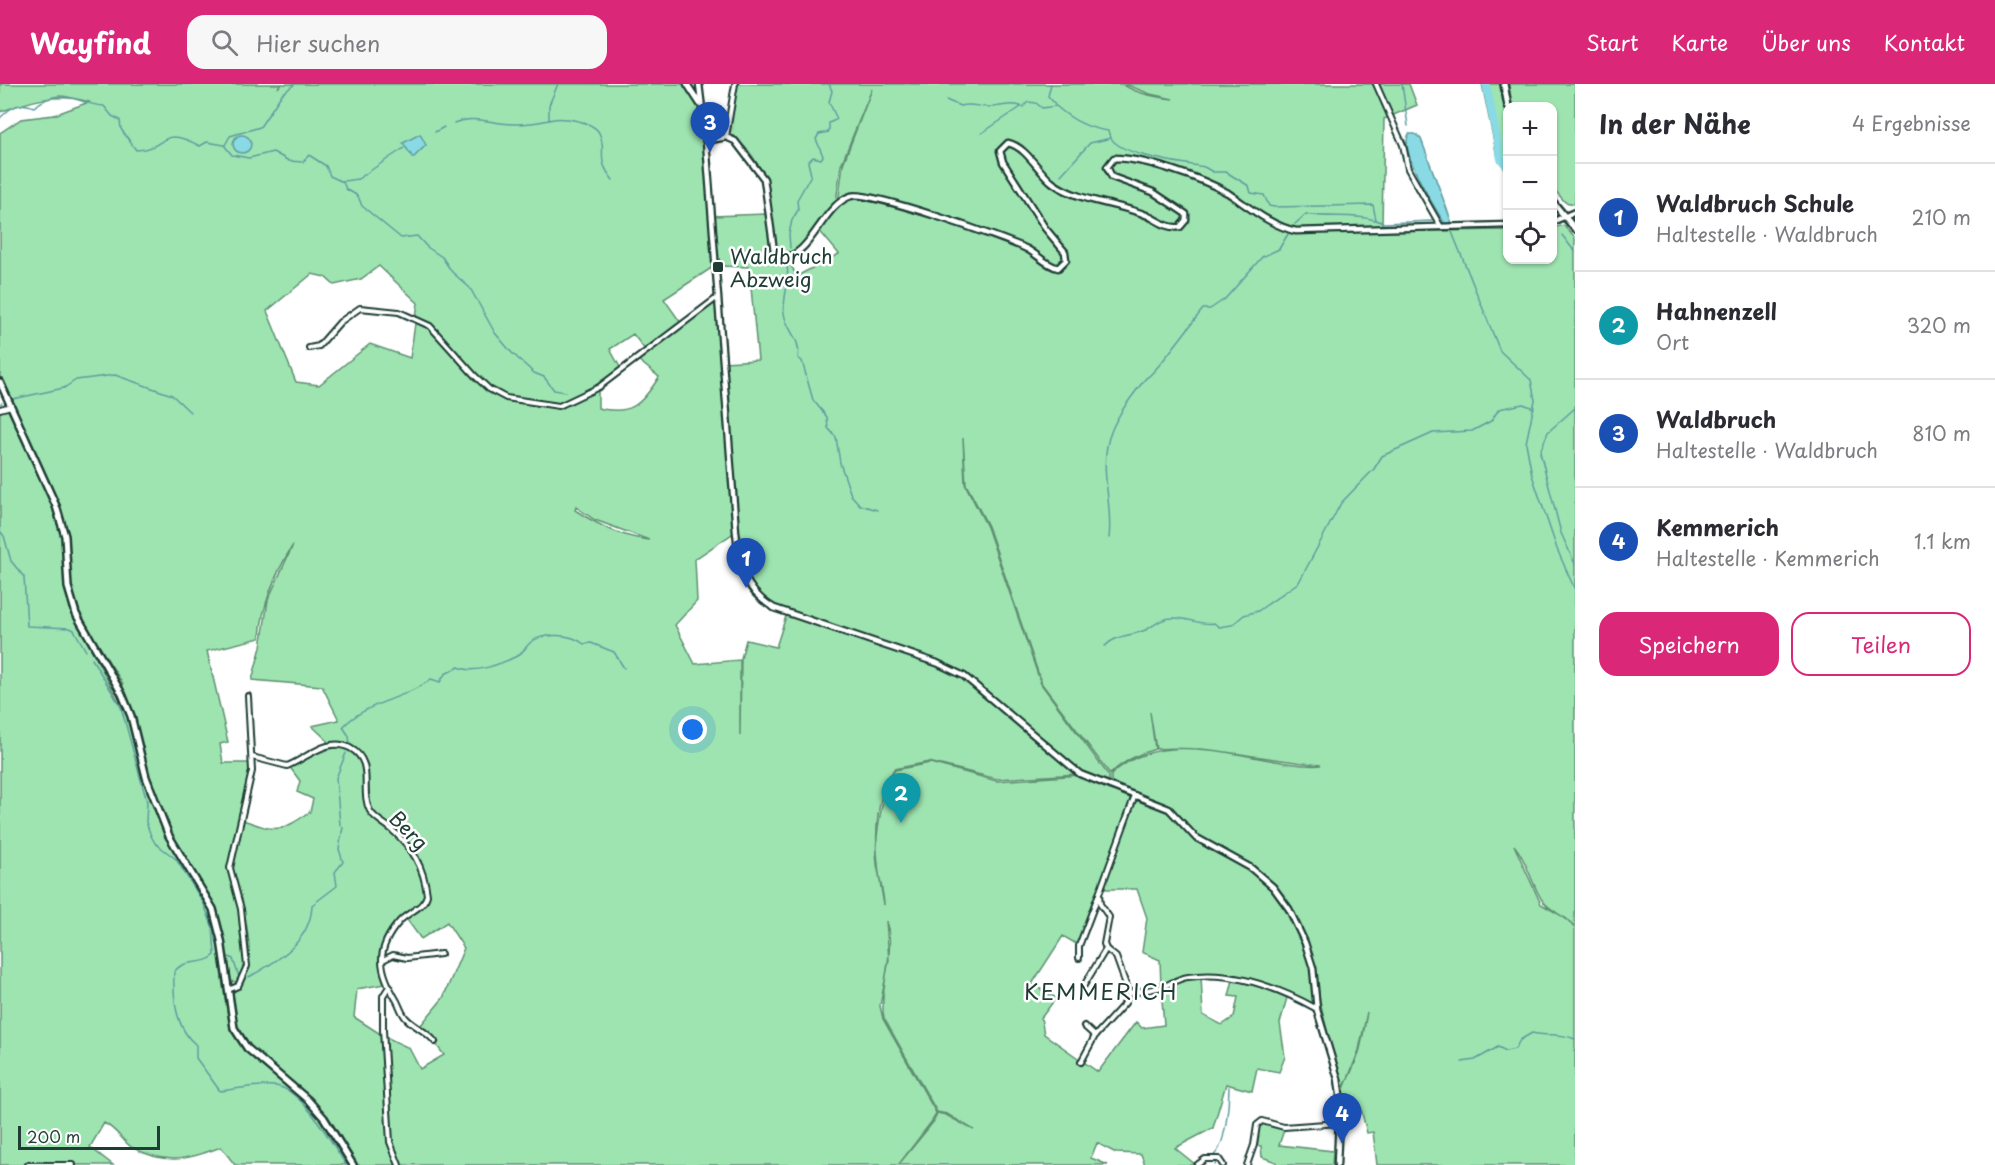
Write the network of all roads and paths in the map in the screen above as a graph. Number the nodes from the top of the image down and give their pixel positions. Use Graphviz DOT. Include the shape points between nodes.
graph roads {
  1 [pos="687,84"];
  2 [pos="699,84"];
  3 [pos="735,84"];
  4 [pos="1376,84"];
  5 [pos="1504,84"];
  6 [pos="1507,102"];
  7 [pos="702,106"];
  8 [pos="726,137"];
  9 [pos="706,141"];
  10 [pos="1557,207"];
  11 [pos="1575,212"];
  12 [pos="1564,216"];
  13 [pos="1557,220"];
  14 [pos="1503,225"];
  15 [pos="1441,228"];
  16 [pos="1575,229"];
  17 [pos="718,297"];
  18 [pos="309,348"];
  19 [pos="0,382"];
  20 [pos="11,406"];
  21 [pos="0,409"];
  22 [pos="248,696"];
  23 [pos="252,757"];
  24 [pos="1135,795"];
  25 [pos="1099,894"];
  26 [pos="1106,949"];
  27 [pos="441,954"];
  28 [pos="1079,958"];
  29 [pos="382,960"];
  30 [pos="1083,987"];
  31 [pos="388,988"];
  32 [pos="228,991"];
  33 [pos="1129,993"];
  34 [pos="1317,1010"];
  35 [pos="1084,1026"];
  36 [pos="1095,1036"];
  37 [pos="435,1042"];
  38 [pos="1081,1062"];
  39 [pos="1340,1123"];
  40 [pos="28,1165"];
  41 [pos="73,1165"];
  42 [pos="353,1165"];
  43 [pos="399,1165"];
  44 [pos="1197,1165"];
  45 [pos="1223,1165"];
  46 [pos="1246,1165"];
  47 [pos="1337,1165"];
  1 -- 7 [label="street"];
  2 -- 7 [label="street"];
  3 -- 8 [label="street"];
  4 -- 15 [label="street" via="1403,145 1412,177"];
  5 -- 6 [label="main road"];
  7 -- 9 [label="street"];
  8 -- 9 [label="street"];
  8 -- 15 [label="street" via="747,153 764,179 774,251 781,258 797,253 837,203 852,195 871,196 1026,249 1058,268 1066,260 1065,252 1003,162 1000,151 1008,143 1017,147 1052,183 1069,192 1144,215 1172,228 1180,227 1186,214 1154,192 1112,177 1107,168 1114,158 1207,182 1286,229"];
  9 -- 17 [label="street"];
  10 -- 12 [label="main road"];
  11 -- 12 [label="street"];
  12 -- 13 [label="street"];
  12 -- 16 [label="main road"];
  14 -- 15 [label="street"];
  17 -- 18 [label="street" via="599,387 559,406 506,398 489,388 430,326 399,312 360,308 340,322 319,346"];
  17 -- 24 [label="street" via="740,569 755,593 774,608 937,663 963,676 1080,774"];
  19 -- 20 [label="main road"];
  20 -- 21 [label="street"];
  20 -- 32 [label="main road" via="58,513 65,536 68,587 76,614 122,694 146,777 169,836 213,909"];
  22 -- 23 [label="street"];
  23 -- 29 [label="street, Berg" via="287,766 336,744 350,748 365,764 368,807 416,856 426,888 426,899 401,920 387,940"];
  23 -- 32 [label="street" via="251,778 230,868 242,909 247,966 238,986"];
  24 -- 25 [label="street"];
  24 -- 34 [label="street" via="1169,809 1195,837 1251,868 1273,887 1293,915 1305,943 1313,968"];
  25 -- 26 [label="street" via="1109,918"];
  25 -- 28 [label="street" via="1079,946"];
  26 -- 30 [label="street"];
  26 -- 33 [label="street" via="1116,957"];
  27 -- 29 [label="street" via="407,958 393,955"];
  29 -- 31 [label="street"];
  31 -- 37 [label="street" via="405,1017"];
  31 -- 43 [label="street" via="383,996 383,1030 390,1142"];
  32 -- 42 [label="main road" via="234,1028 246,1048 308,1100"];
  33 -- 34 [label="street" via="1201,976 1263,984"];
  33 -- 36 [label="street" via="1125,1003"];
  34 -- 39 [label="street" via="1338,1079"];
  35 -- 36 [label="street"];
  36 -- 38 [label="street"];
  39 -- 46 [label="street" via="1284,1127 1262,1121 1257,1125"];
  39 -- 47 [label="street"];
  40 -- 41 [label="street"];
  44 -- 45 [label="street" via="1211,1158 1219,1159"];
}
